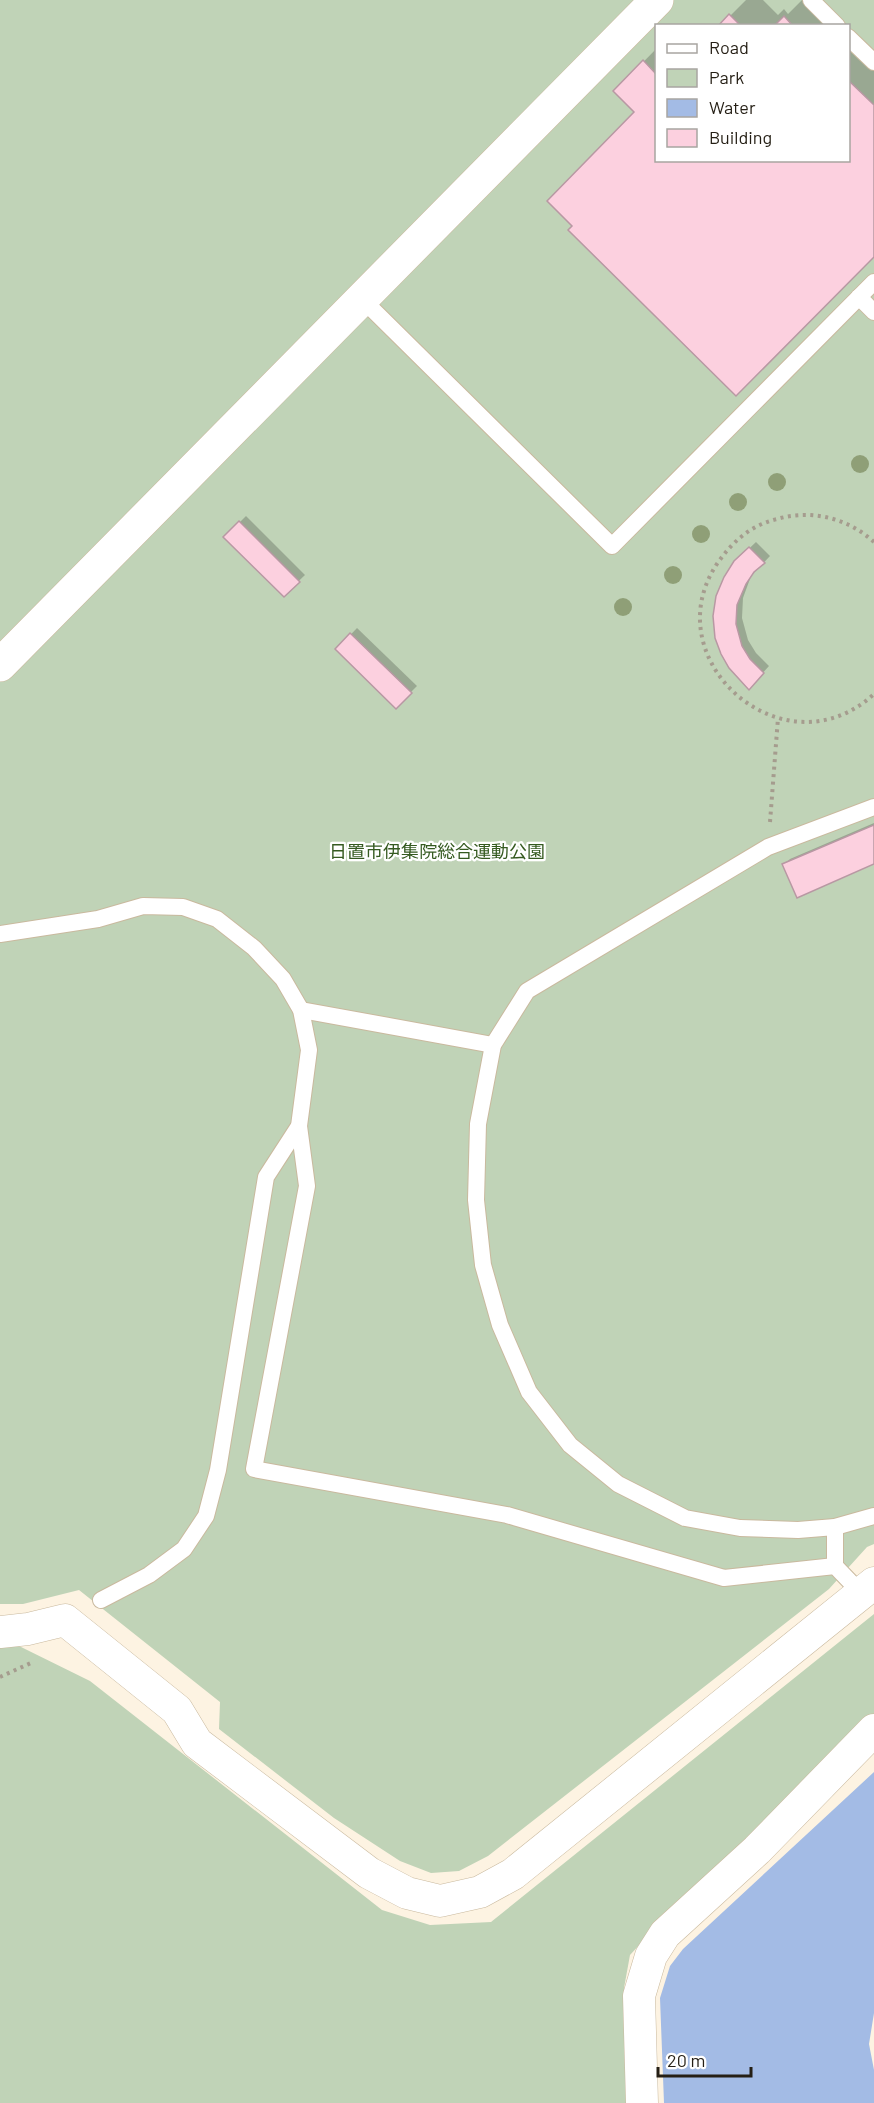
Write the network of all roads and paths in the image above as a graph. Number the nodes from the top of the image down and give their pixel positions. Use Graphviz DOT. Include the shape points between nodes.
graph roads {
  1 [pos="657,0"];
  2 [pos="811,0"];
  3 [pos="835,24"];
  4 [pos="850,38"];
  5 [pos="874,62"];
  6 [pos="874,282"];
  7 [pos="859,297"];
  8 [pos="362,299"];
  9 [pos="874,312"];
  10 [pos="874,542"];
  11 [pos="0,665"];
  12 [pos="874,694"];
  13 [pos="778,718"];
  14 [pos="874,807"];
  15 [pos="768,848"];
  16 [pos="0,934"];
  17 [pos="301,1010"];
  18 [pos="493,1045"];
  19 [pos="299,1126"];
  20 [pos="874,1516"];
  21 [pos="835,1527"];
  22 [pos="835,1566"];
  23 [pos="867,1588"];
  24 [pos="101,1600"];
  25 [pos="0,1632"];
  26 [pos="874,1730"];
  27 [pos="642,2103"];
  1 -- 8 [label="street"];
  2 -- 3 [label="lane"];
  4 -- 5 [label="lane"];
  6 -- 7 [label="lane"];
  7 -- 8 [label="lane" via="612,546"];
  7 -- 9 [label="lane"];
  8 -- 11 [label="street"];
  10 -- 13 [label="path" via="828,517 786,516 750,530 729,547 713,570 701,612 709,657 737,697"];
  12 -- 13 [label="path" via="842,715 819,721"];
  13 -- 15 [label="path"];
  14 -- 15 [label="lane"];
  15 -- 18 [label="lane" via="527,991"];
  16 -- 17 [label="lane" via="98,919 143,906 183,907 217,919 254,948 283,979"];
  17 -- 18 [label="lane"];
  17 -- 19 [label="lane" via="309,1050"];
  18 -- 21 [label="lane" via="478,1124 476,1200 483,1265 500,1325 529,1392 570,1445 610,1478 685,1518 740,1528"];
  19 -- 22 [label="lane" via="306,1186 254,1470 507,1515 724,1578"];
  19 -- 24 [label="lane" via="266,1177 218,1470 206,1516 184,1549 149,1575"];
  20 -- 21 [label="lane"];
  21 -- 22 [label="lane"];
  22 -- 23 [label="lane"];
  23 -- 25 [label="street" via="513,1874 480,1892 440,1901 407,1893 369,1873 330,1845 197,1743 177,1710 65,1620"];
  26 -- 27 [label="street" via="757,1850 665,1934 651,1956 639,1996"];
}
